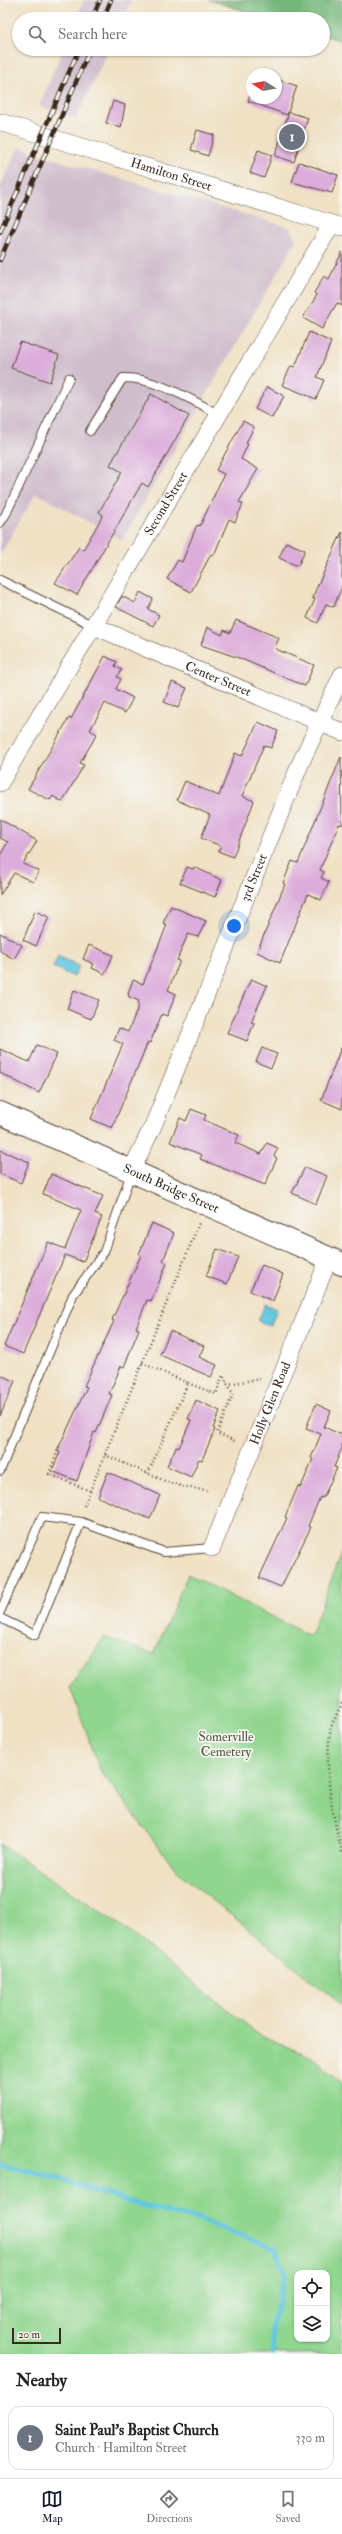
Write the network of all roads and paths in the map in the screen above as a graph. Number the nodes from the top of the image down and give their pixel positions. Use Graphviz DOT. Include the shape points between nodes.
graph roads {
  1 [pos="0,122"];
  2 [pos="337,225"];
  3 [pos="69,378"];
  4 [pos="219,414"];
  5 [pos="90,431"];
  6 [pos="0,523"];
  7 [pos="0,580"];
  8 [pos="94,626"];
  9 [pos="342,675"];
  10 [pos="320,722"];
  11 [pos="342,732"];
  12 [pos="0,783"];
  13 [pos="0,1113"];
  14 [pos="131,1171"];
  15 [pos="202,1215"];
  16 [pos="335,1261"];
  17 [pos="142,1363"];
  18 [pos="260,1379"];
  19 [pos="188,1383"];
  20 [pos="227,1384"];
  21 [pos="235,1441"];
  22 [pos="59,1447"];
  23 [pos="105,1455"];
  24 [pos="0,1471"];
  25 [pos="148,1473"];
  26 [pos="90,1491"];
  27 [pos="207,1491"];
  28 [pos="84,1506"];
  29 [pos="81,1522"];
  30 [pos="212,1548"];
  31 [pos="0,1612"];
  32 [pos="0,1618"];
  33 [pos="342,1703"];
  34 [pos="342,1853"];
  1 -- 2 [label="street, Hamilton Street"];
  2 -- 4 [label="street, Second Street"];
  3 -- 6 [label="lane"];
  4 -- 5 [label="lane" via="136,378 123,378"];
  4 -- 8 [label="street, Second Street"];
  7 -- 8 [label="lane"];
  8 -- 10 [label="street, Center Street"];
  8 -- 12 [label="street, Second Street"];
  9 -- 10 [label="street, 3rd Street"];
  10 -- 11 [label="street, Center Street"];
  10 -- 14 [label="street, 3rd Street" via="153,1126"];
  13 -- 14 [label="street, South Bridge Street"];
  14 -- 16 [label="street, South Bridge Street"];
  14 -- 24 [label="lane" via="104,1252 73,1295"];
  15 -- 17 [label="path"];
  16 -- 30 [label="street, Holly Glen Road"];
  17 -- 19 [label="path"];
  17 -- 23 [label="path"];
  18 -- 20 [label="path"];
  19 -- 20 [label="path" via="216,1394 223,1375"];
  19 -- 25 [label="path"];
  20 -- 21 [label="path" via="233,1394 217,1433"];
  22 -- 26 [label="path" via="49,1474"];
  23 -- 25 [label="path"];
  23 -- 26 [label="path"];
  25 -- 27 [label="path" via="172,1484"];
  26 -- 28 [label="path"];
  29 -- 30 [label="lane" via="164,1552"];
  29 -- 31 [label="lane" via="42,1517"];
  29 -- 32 [label="lane" via="35,1635"];
  33 -- 34 [label="path" via="331,1727 328,1769 330,1806"];
}
